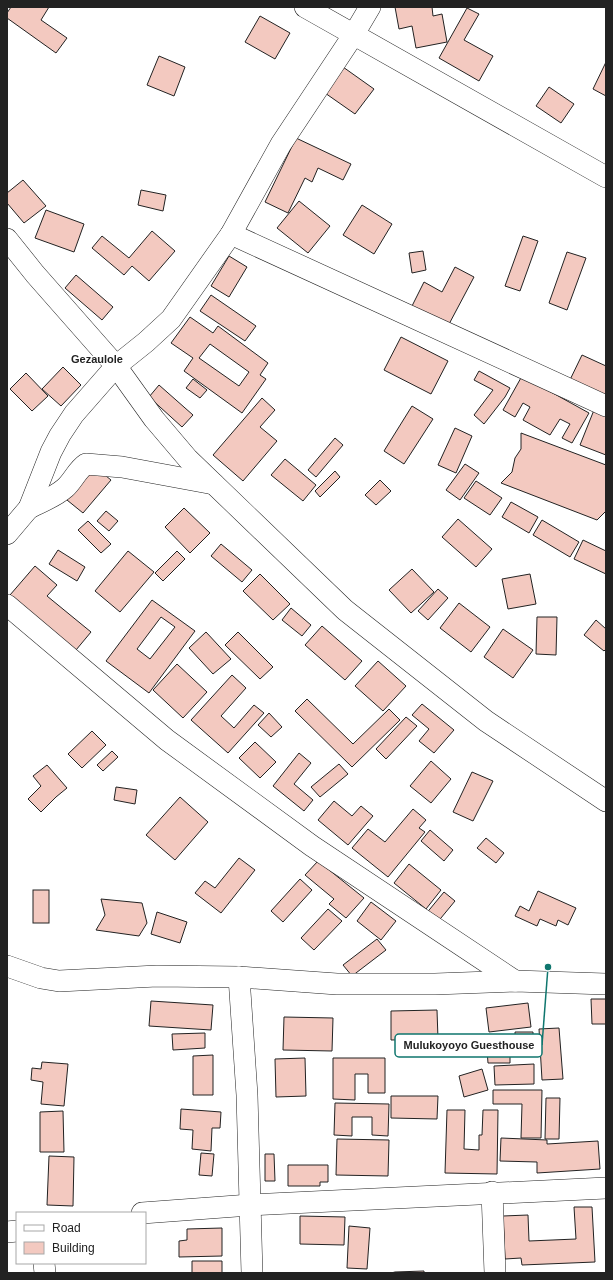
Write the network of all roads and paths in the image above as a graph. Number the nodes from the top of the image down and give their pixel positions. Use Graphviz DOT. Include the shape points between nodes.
graph roads {
  1 [pos="304,7"];
  2 [pos="370,7"];
  3 [pos="354,34"];
  4 [pos="606,177"];
  5 [pos="231,234"];
  6 [pos="7,239"];
  7 [pos="116,366"];
  8 [pos="606,406"];
  9 [pos="214,484"];
  10 [pos="29,508"];
  11 [pos="7,534"];
  12 [pos="7,605"];
  13 [pos="606,801"];
  14 [pos="7,966"];
  15 [pos="239,977"];
  16 [pos="515,981"];
  17 [pos="606,984"];
  18 [pos="606,1188"];
  19 [pos="492,1192"];
  20 [pos="250,1205"];
  21 [pos="146,1213"];
  22 [pos="252,1273"];
  23 [pos="495,1273"];
  1 -- 3 [label="street"];
  2 -- 3 [label="street"];
  3 -- 4 [label="street"];
  3 -- 5 [label="street" via="281,144"];
  5 -- 7 [label="street" via="170,319"];
  5 -- 8 [label="street"];
  6 -- 7 [label="street"];
  7 -- 9 [label="street" via="154,419 188,459"];
  7 -- 10 [label="street" via="60,434"];
  9 -- 10 [label="street" via="122,467 86,464 57,495"];
  9 -- 13 [label="street" via="345,610 486,721"];
  10 -- 11 [label="street"];
  12 -- 16 [label="street" via="167,740 312,846"];
  14 -- 15 [label="street" via="41,978 59,981 157,976"];
  15 -- 16 [label="street" via="337,984"];
  15 -- 20 [label="street" via="247,1095"];
  16 -- 17 [label="street"];
  18 -- 19 [label="street"];
  19 -- 20 [label="street"];
  19 -- 23 [label="street"];
  20 -- 21 [label="street"];
  20 -- 22 [label="street"];
}
